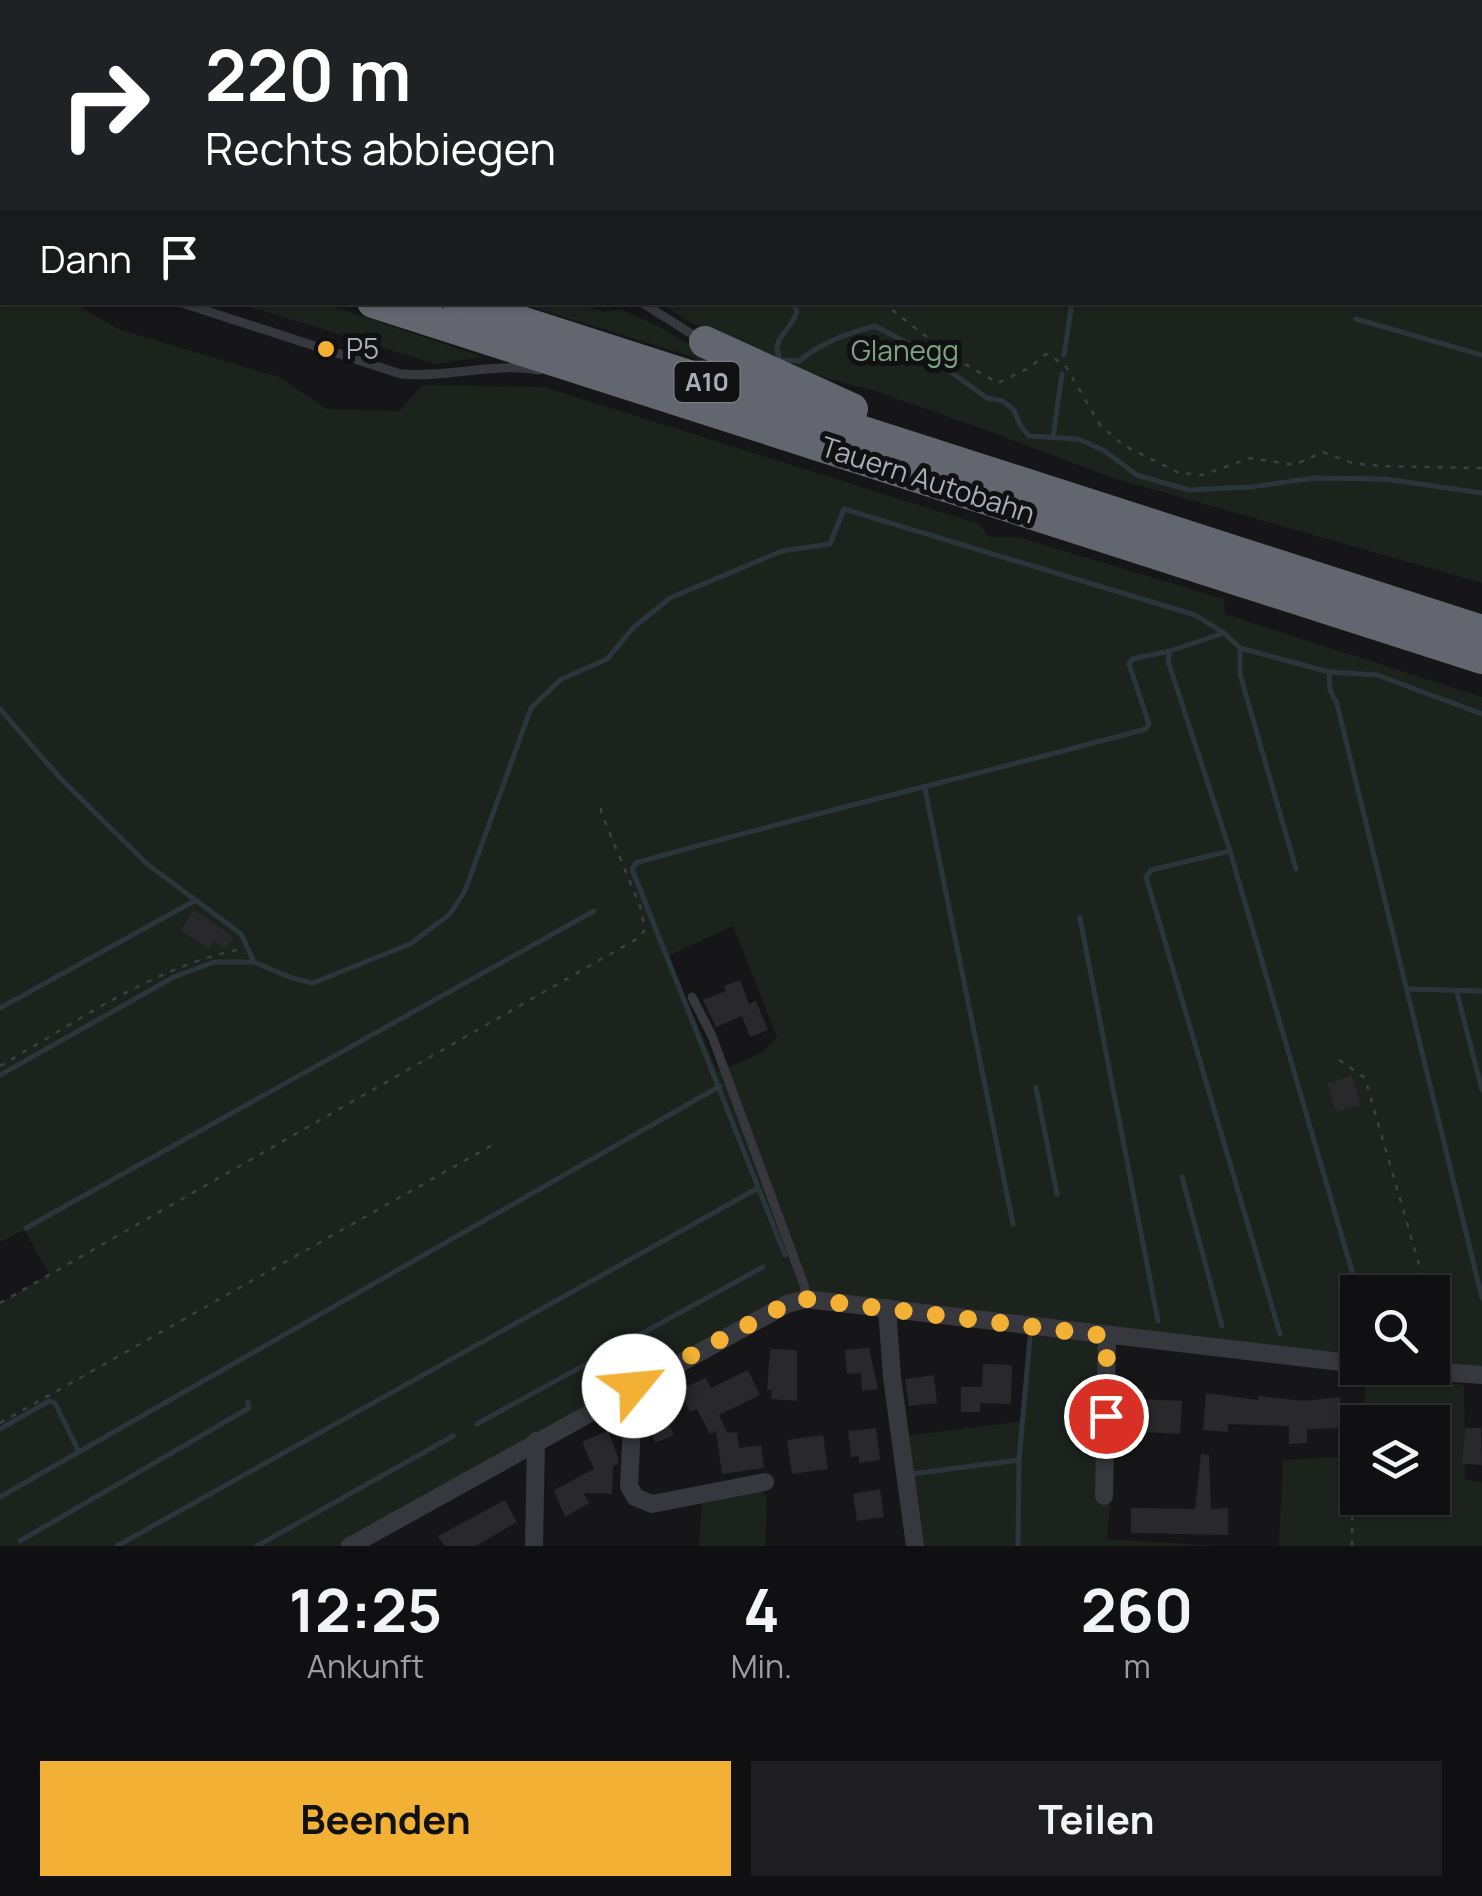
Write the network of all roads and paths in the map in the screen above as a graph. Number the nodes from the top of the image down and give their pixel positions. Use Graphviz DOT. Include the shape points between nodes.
graph roads {
  1 [pos="188,305"];
  2 [pos="381,305"];
  3 [pos="468,305"];
  4 [pos="646,305"];
  5 [pos="886,305"];
  6 [pos="705,342"];
  7 [pos="574,376"];
  8 [pos="956,462"];
  9 [pos="1482,468"];
  10 [pos="1482,630"];
  11 [pos="1482,658"];
  12 [pos="600,802"];
  13 [pos="237,950"];
  14 [pos="692,997"];
  15 [pos="1339,1060"];
  16 [pos="0,1066"];
  17 [pos="496,1143"];
  18 [pos="1422,1275"];
  19 [pos="806,1299"];
  20 [pos="0,1303"];
  21 [pos="888,1308"];
  22 [pos="1107,1336"];
  23 [pos="1340,1362"];
  24 [pos="1450,1373"];
  25 [pos="1482,1376"];
  26 [pos="634,1386"];
  27 [pos="0,1422"];
  28 [pos="536,1441"];
  29 [pos="765,1482"];
  30 [pos="1104,1496"];
  31 [pos="1353,1515"];
  32 [pos="350,1546"];
  33 [pos="534,1546"];
  34 [pos="915,1546"];
  35 [pos="1352,1546"];
  1 -- 7 [label="lane" via="401,374 511,368"];
  2 -- 7 [label="highway, Tauern Autobahn / A10"];
  3 -- 8 [label="highway, Tauern Autobahn / A10"];
  4 -- 6 [label="lane"];
  5 -- 9 [label="path" via="950,356 998,383 1046,354 1066,364 1100,425 1124,446 1180,473 1202,475 1250,458 1294,465 1322,452 1379,466"];
  6 -- 8 [label="highway" via="944,445"];
  7 -- 11 [label="highway, Tauern Autobahn / A10"];
  8 -- 10 [label="highway, Tauern Autobahn / A10"];
  12 -- 20 [label="path" via="640,906 640,937"];
  13 -- 16 [label="path" via="168,972"];
  14 -- 19 [label="lane"];
  15 -- 18 [label="path" via="1365,1078"];
  17 -- 27 [label="path"];
  19 -- 21 [label="street"];
  19 -- 26 [label="street"];
  21 -- 22 [label="street"];
  21 -- 34 [label="street"];
  22 -- 23 [label="street"];
  22 -- 30 [label="street"];
  24 -- 25 [label="street"];
  26 -- 28 [label="street"];
  26 -- 29 [label="street" via="635,1497 652,1504"];
  28 -- 32 [label="street"];
  28 -- 33 [label="street"];
  31 -- 35 [label="path"];
}
